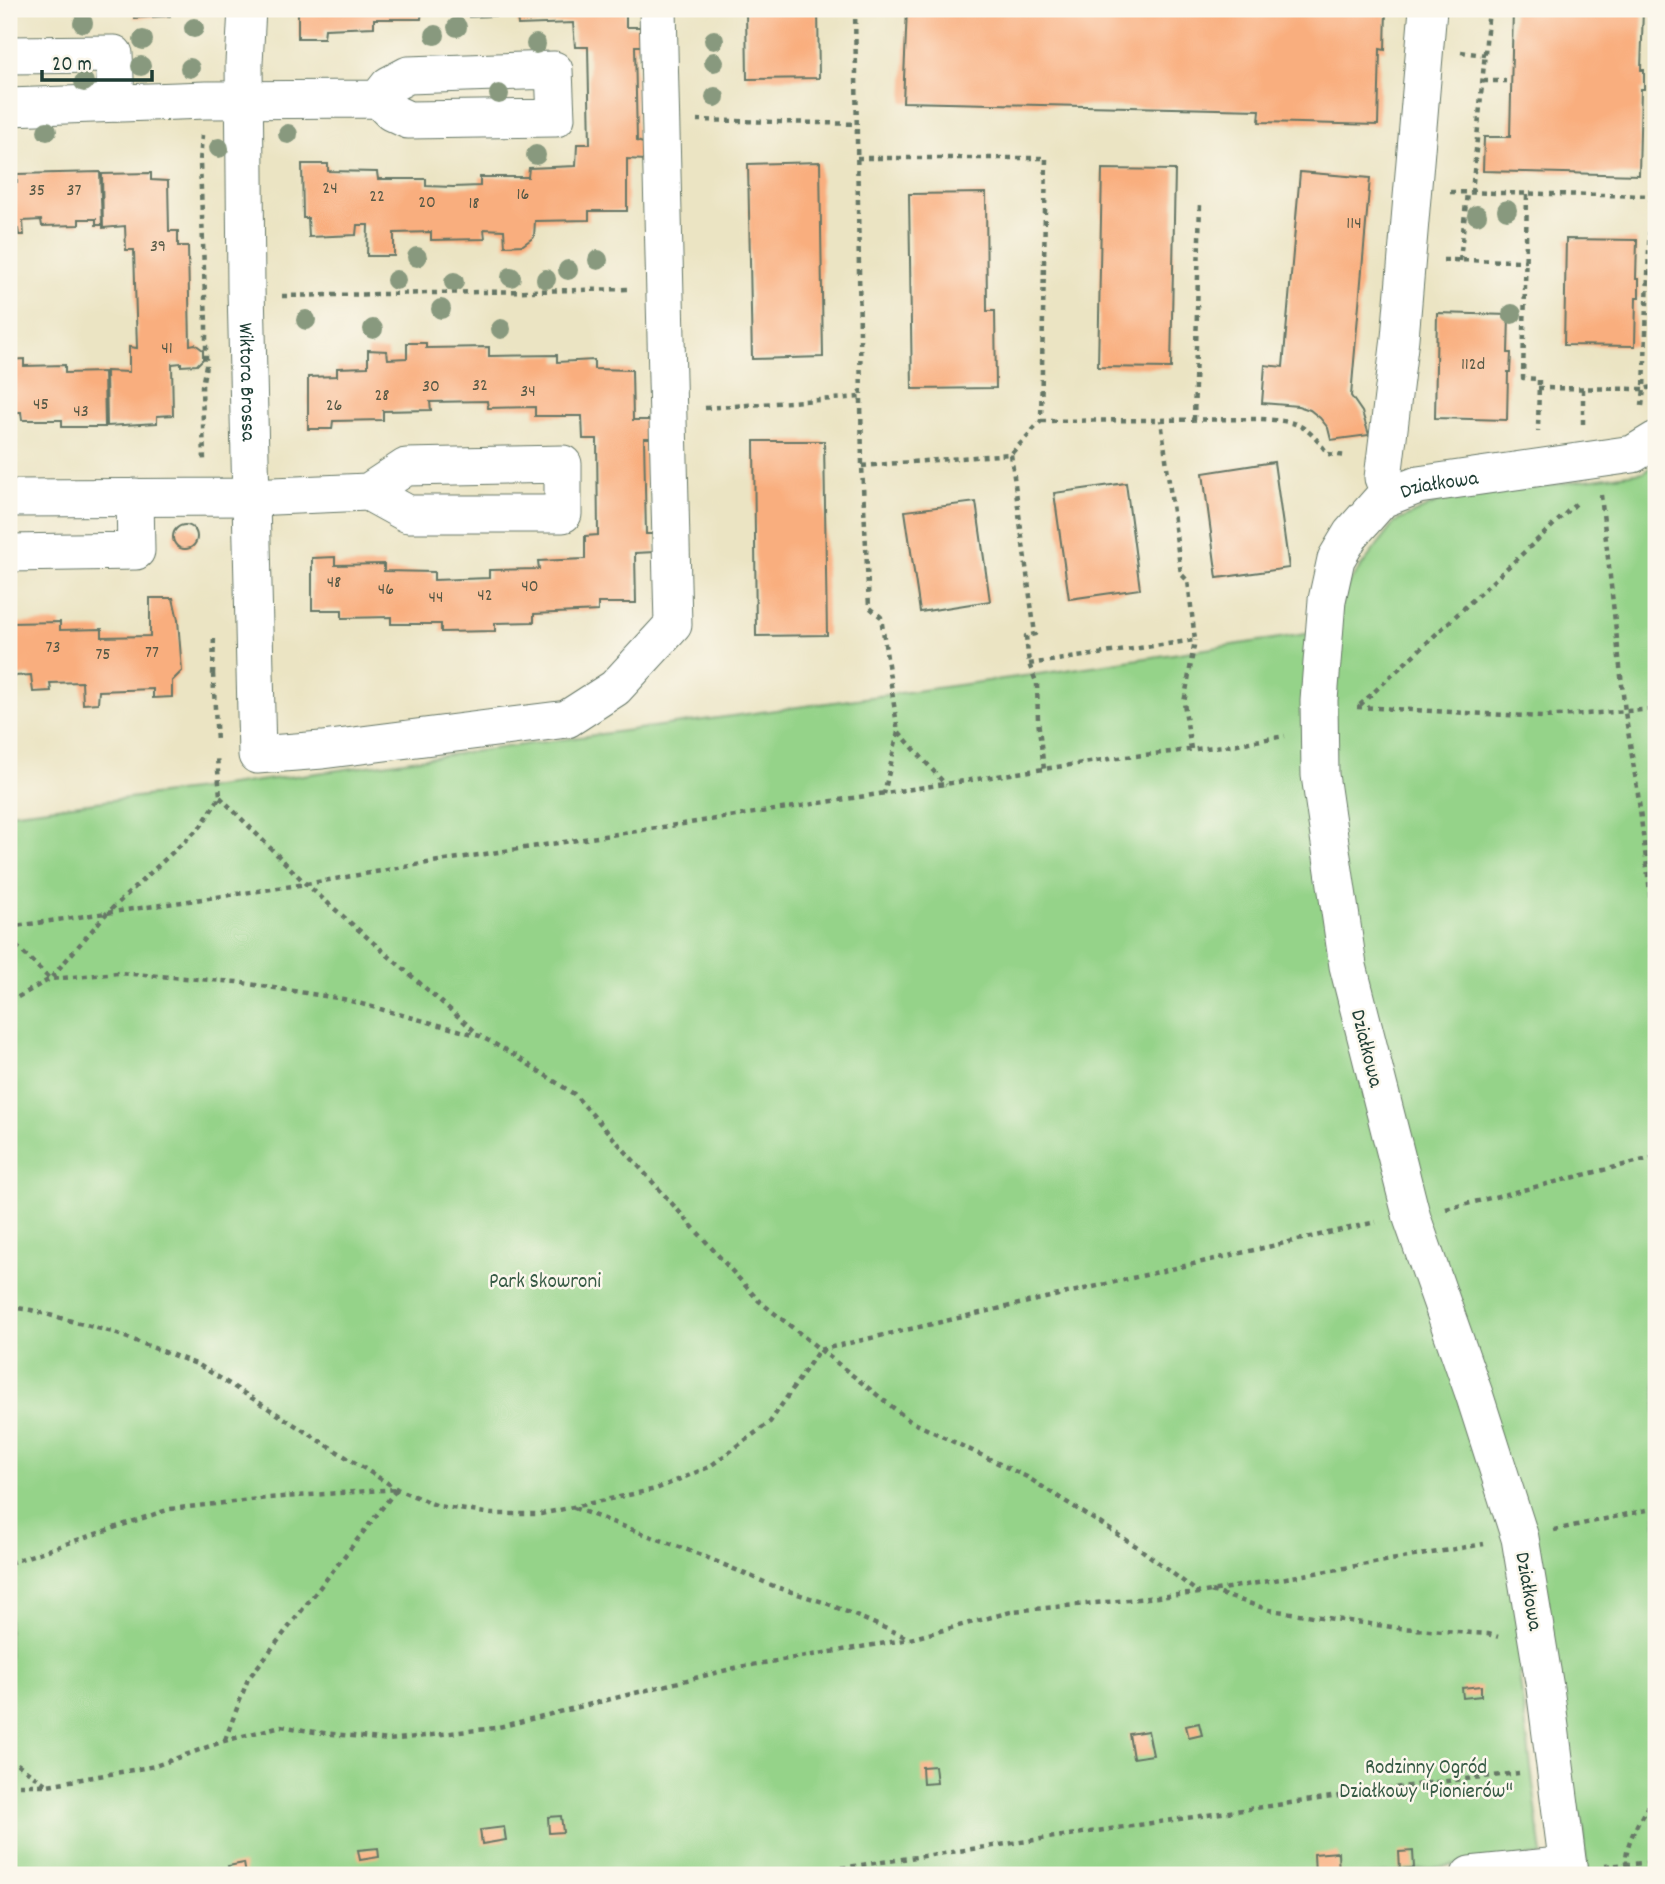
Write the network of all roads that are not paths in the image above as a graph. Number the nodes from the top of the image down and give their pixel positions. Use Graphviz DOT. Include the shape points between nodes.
graph roads {
  1 [pos="247,9"];
  2 [pos="658,9"];
  3 [pos="1428,9"];
  4 [pos="9,55"];
  5 [pos="378,99"];
  6 [pos="245,101"];
  7 [pos="116,103"];
  8 [pos="9,107"];
  9 [pos="1656,440"];
  10 [pos="368,492"];
  11 [pos="1391,493"];
  12 [pos="135,496"];
  13 [pos="250,497"];
  14 [pos="9,498"];
  15 [pos="9,553"];
  16 [pos="1569,1870"];
  17 [pos="1470,1875"];
  1 -- 6 [label="street, Wiktora Brossa"];
  2 -- 13 [label="street, Wiktora Brossa" via="673,625 615,688 567,719 257,754"];
  3 -- 11 [label="street" via="1408,260 1383,478"];
  4 -- 7 [label="street" via="114,54"];
  5 -- 6 [label="street"];
  6 -- 7 [label="street"];
  6 -- 13 [label="street, Wiktora Brossa"];
  7 -- 8 [label="street"];
  9 -- 11 [label="street, Działkowa" via="1606,468 1451,479"];
  10 -- 13 [label="street"];
  11 -- 16 [label="street, Działkowa" via="1362,520 1336,559 1327,600 1318,730 1320,775 1348,966 1412,1218 1520,1538"];
  12 -- 13 [label="street"];
  12 -- 14 [label="street"];
  12 -- 15 [label="street" via="136,551"];
  16 -- 17 [label="street"];
}
